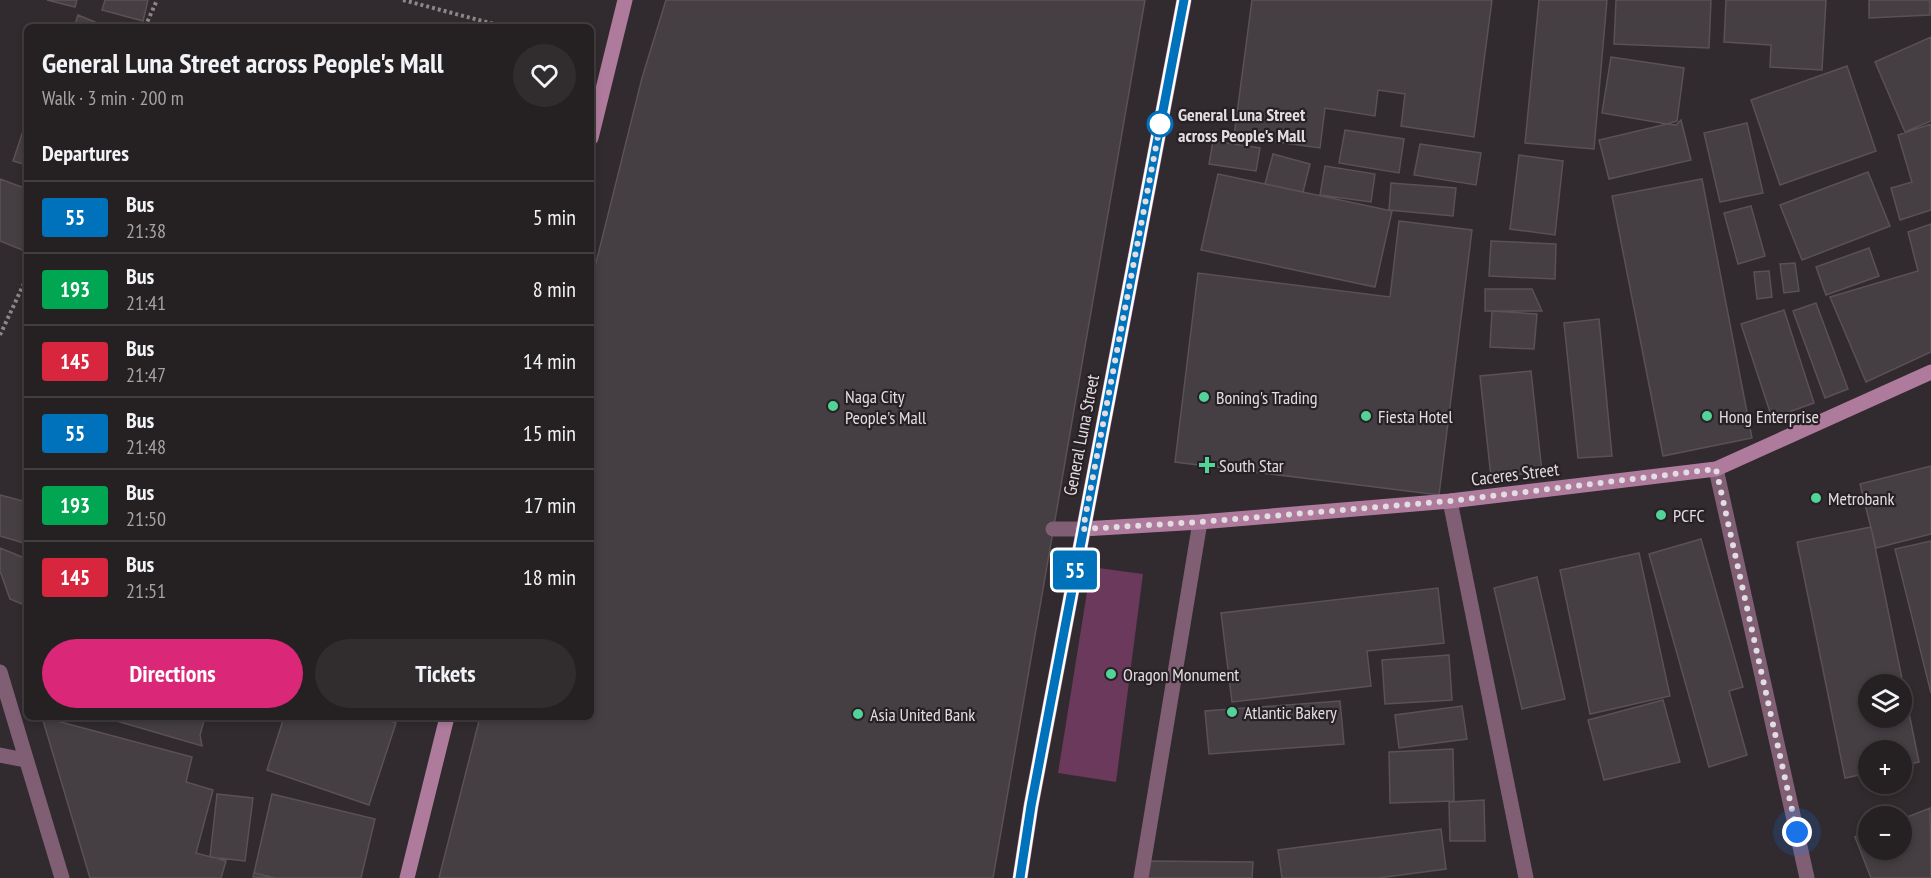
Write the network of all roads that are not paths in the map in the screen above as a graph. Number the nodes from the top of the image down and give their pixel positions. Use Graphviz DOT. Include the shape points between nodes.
graph roads {
  1 [pos="625,0"];
  2 [pos="1184,0"];
  3 [pos="594,126"];
  4 [pos="1931,372"];
  5 [pos="1716,469"];
  6 [pos="1450,501"];
  7 [pos="1200,522"];
  8 [pos="1053,529"];
  9 [pos="1083,529"];
  10 [pos="0,672"];
  11 [pos="446,720"];
  12 [pos="0,755"];
  13 [pos="25,760"];
  14 [pos="62,878"];
  15 [pos="408,878"];
  16 [pos="1020,878"];
  17 [pos="1141,878"];
  18 [pos="1526,878"];
  19 [pos="1807,878"];
  1 -- 3 [label="main road"];
  2 -- 9 [label="main road, General Luna Street"];
  4 -- 5 [label="main road, Caceres Street"];
  5 -- 6 [label="main road, Caceres Street"];
  5 -- 19 [label="street"];
  6 -- 7 [label="main road, Caceres Street"];
  6 -- 18 [label="street"];
  7 -- 9 [label="main road, Caceres Street"];
  7 -- 17 [label="street"];
  8 -- 9 [label="street"];
  9 -- 16 [label="main road, General Luna Street"];
  10 -- 13 [label="street"];
  11 -- 15 [label="main road"];
  12 -- 13 [label="street"];
  13 -- 14 [label="street"];
}
